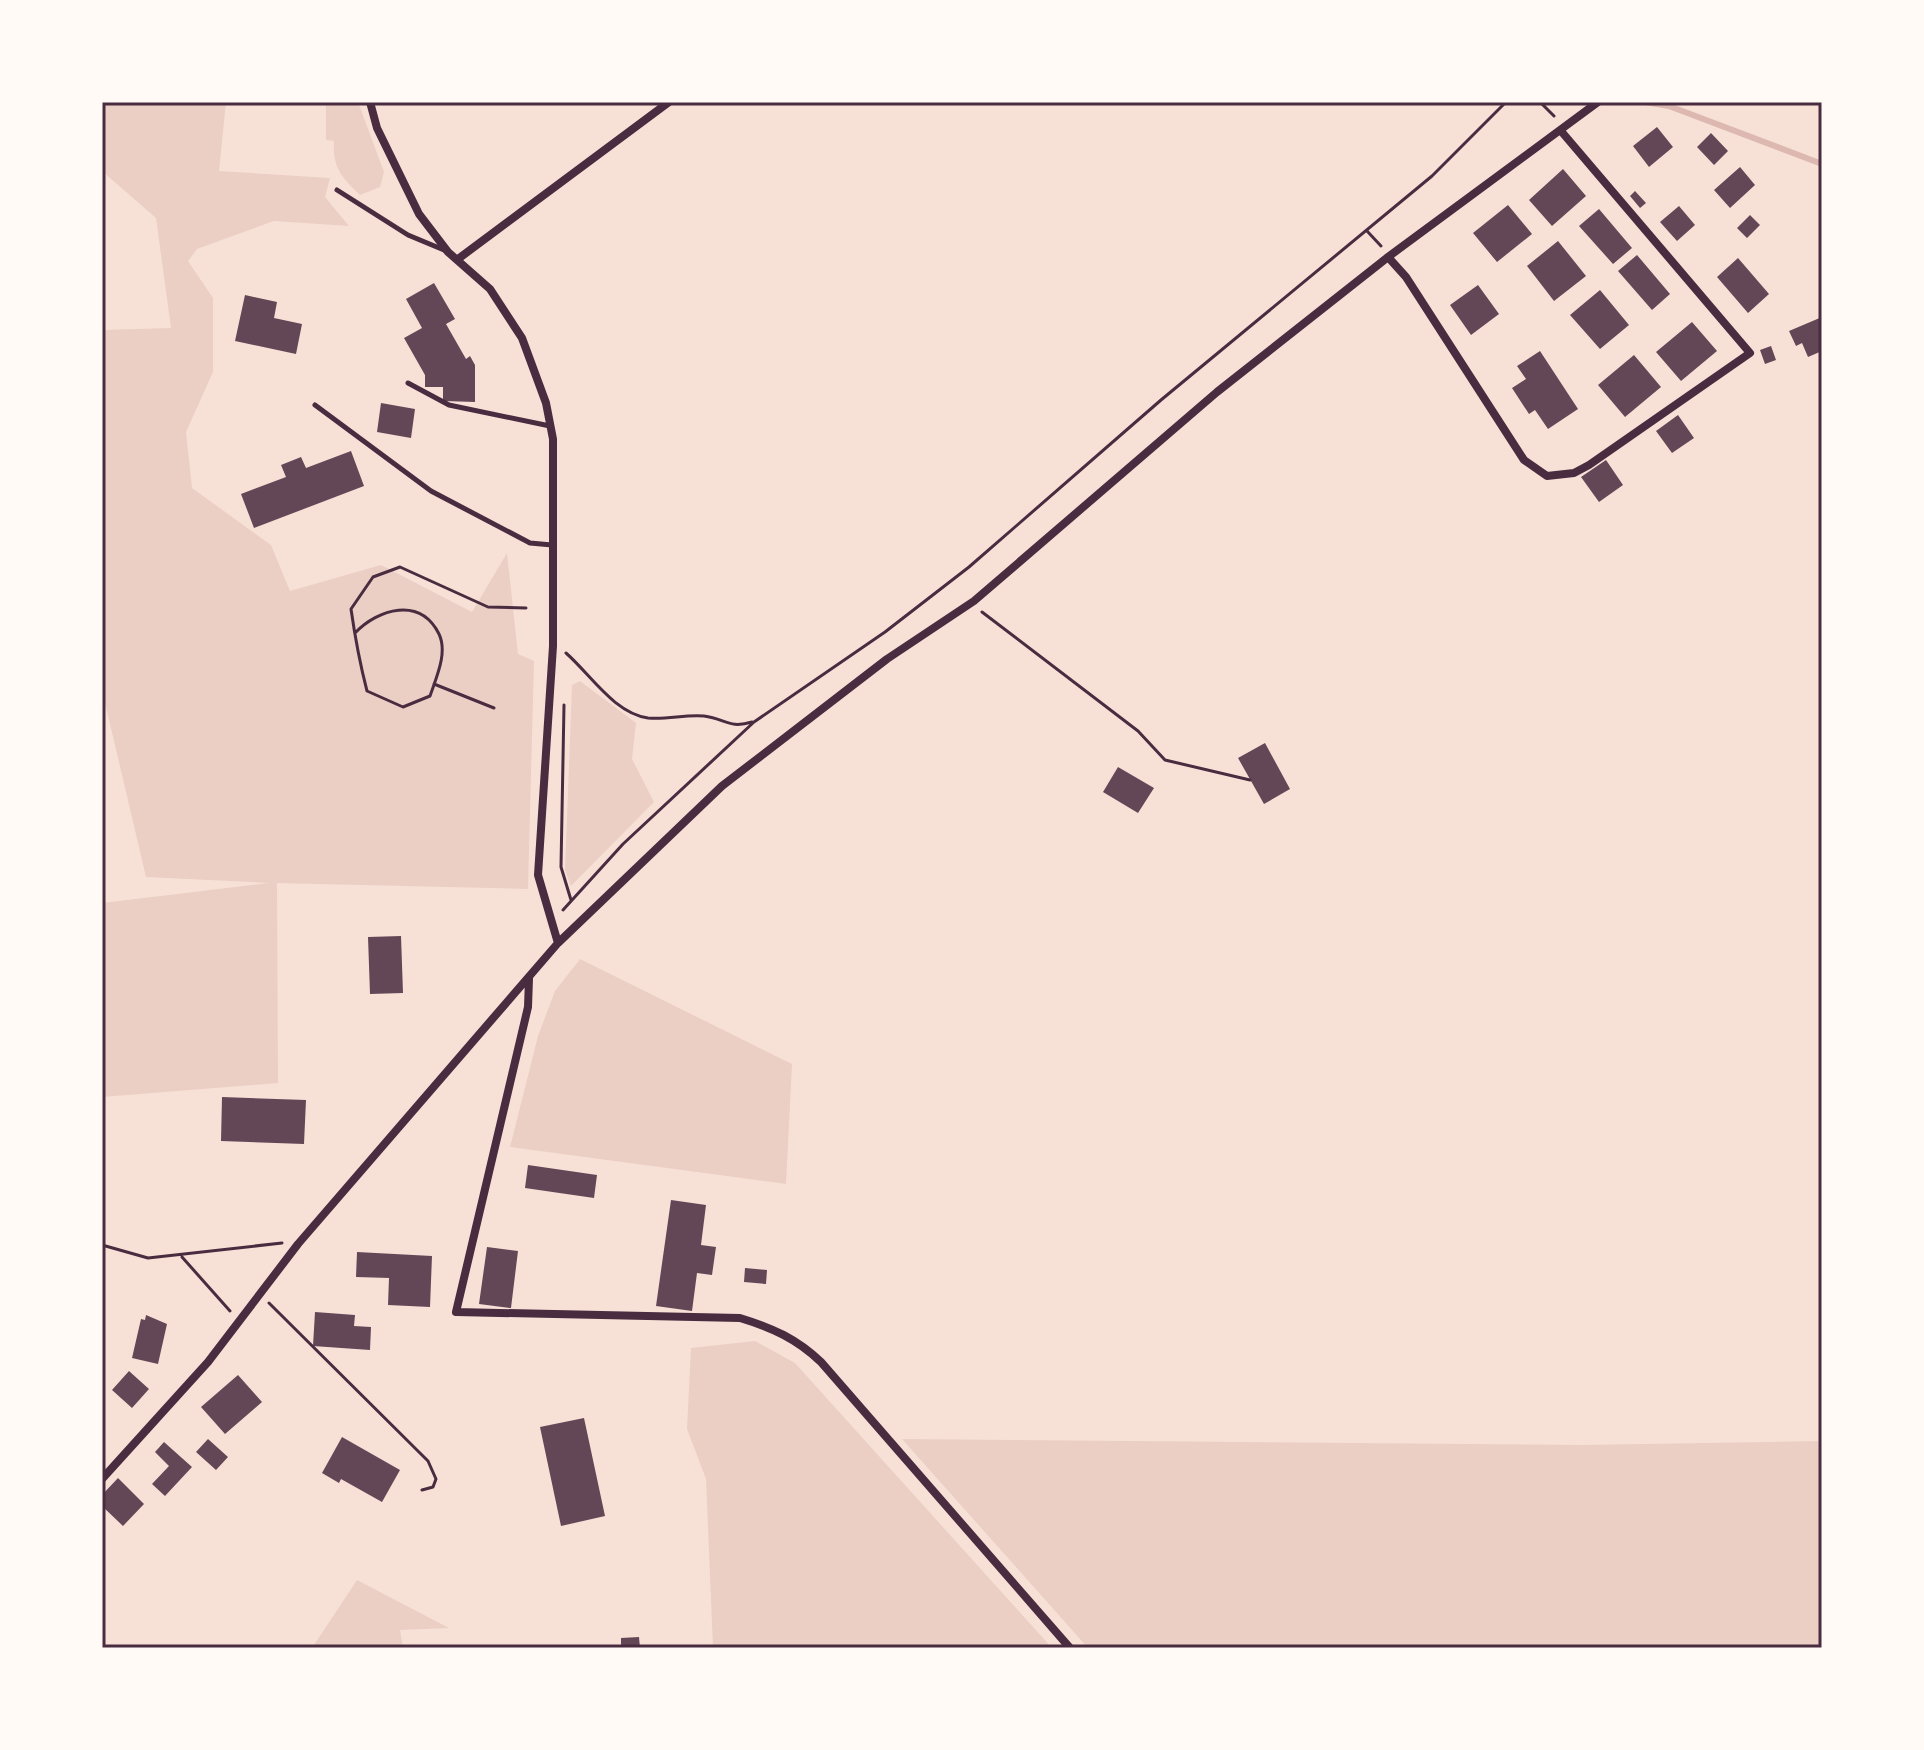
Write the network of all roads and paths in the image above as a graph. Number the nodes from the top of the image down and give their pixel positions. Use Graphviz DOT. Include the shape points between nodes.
graph roads {
  1 [pos="370,102"];
  2 [pos="669,102"];
  3 [pos="1506,102"];
  4 [pos="1540,102"];
  5 [pos="1598,102"];
  6 [pos="1561,131"];
  7 [pos="337,190"];
  8 [pos="1367,231"];
  9 [pos="448,252"];
  10 [pos="1388,257"];
  11 [pos="458,259"];
  12 [pos="408,383"];
  13 [pos="315,405"];
  14 [pos="550,426"];
  15 [pos="553,545"];
  16 [pos="974,601"];
  17 [pos="526,608"];
  18 [pos="355,633"];
  19 [pos="564,664"];
  20 [pos="434,684"];
  21 [pos="564,703"];
  22 [pos="494,708"];
  23 [pos="754,722"];
  24 [pos="1250,780"];
  25 [pos="571,900"];
  26 [pos="551,926"];
  27 [pos="558,943"];
  28 [pos="529,978"];
  29 [pos="298,1244"];
  30 [pos="102,1245"];
  31 [pos="182,1257"];
  32 [pos="261,1293"];
  33 [pos="239,1322"];
  34 [pos="102,1479"];
  35 [pos="422,1490"];
  36 [pos="1070,1648"];
  1 -- 9 [label="street" via="407,191"];
  2 -- 11 [label="street"];
  3 -- 8 [label="path"];
  4 -- 6 [label="path"];
  5 -- 6 [label="street"];
  6 -- 10 [label="street"];
  6 -- 10 [label="street" via="1750,353 1589,465 1547,476 1524,460"];
  7 -- 9 [label="lane" via="408,235"];
  8 -- 10 [label="path"];
  8 -- 23 [label="path" via="969,567"];
  9 -- 11 [label="street"];
  10 -- 16 [label="street" via="1217,392"];
  11 -- 14 [label="street" via="490,289 522,338"];
  12 -- 14 [label="lane" via="449,405"];
  13 -- 15 [label="lane" via="431,491 530,543"];
  14 -- 15 [label="street"];
  15 -- 26 [label="street" via="553,646 538,875"];
  16 -- 24 [label="path" via="1138,731 1165,760"];
  16 -- 27 [label="street" via="876,667 722,786"];
  17 -- 18 [label="path" via="488,607 400,567 373,577 351,609"];
  18 -- 20 [label="path" via="367,691 403,707 430,696"];
  18 -- 20 [label="path" via="390,609 422,614 439,635 441,665"];
  19 -- 23 [label="path" via="564,651 604,693 645,717 705,716 736,727"];
  20 -- 22 [label="path"];
  21 -- 25 [label="path" via="561,867"];
  23 -- 25 [label="path" via="679,789"];
  25 -- 26 [label="path"];
  26 -- 27 [label="street"];
  27 -- 28 [label="street"];
  28 -- 29 [label="street"];
  28 -- 36 [label="street" via="528,1007 456,1312 740,1318 777,1330 821,1362"];
  29 -- 31 [label="path" via="264,1242"];
  29 -- 32 [label="street"];
  30 -- 31 [label="path" via="148,1258"];
  31 -- 33 [label="path"];
  32 -- 33 [label="street"];
  32 -- 35 [label="path" via="428,1461 436,1479 433,1487"];
  33 -- 34 [label="street"];
}
